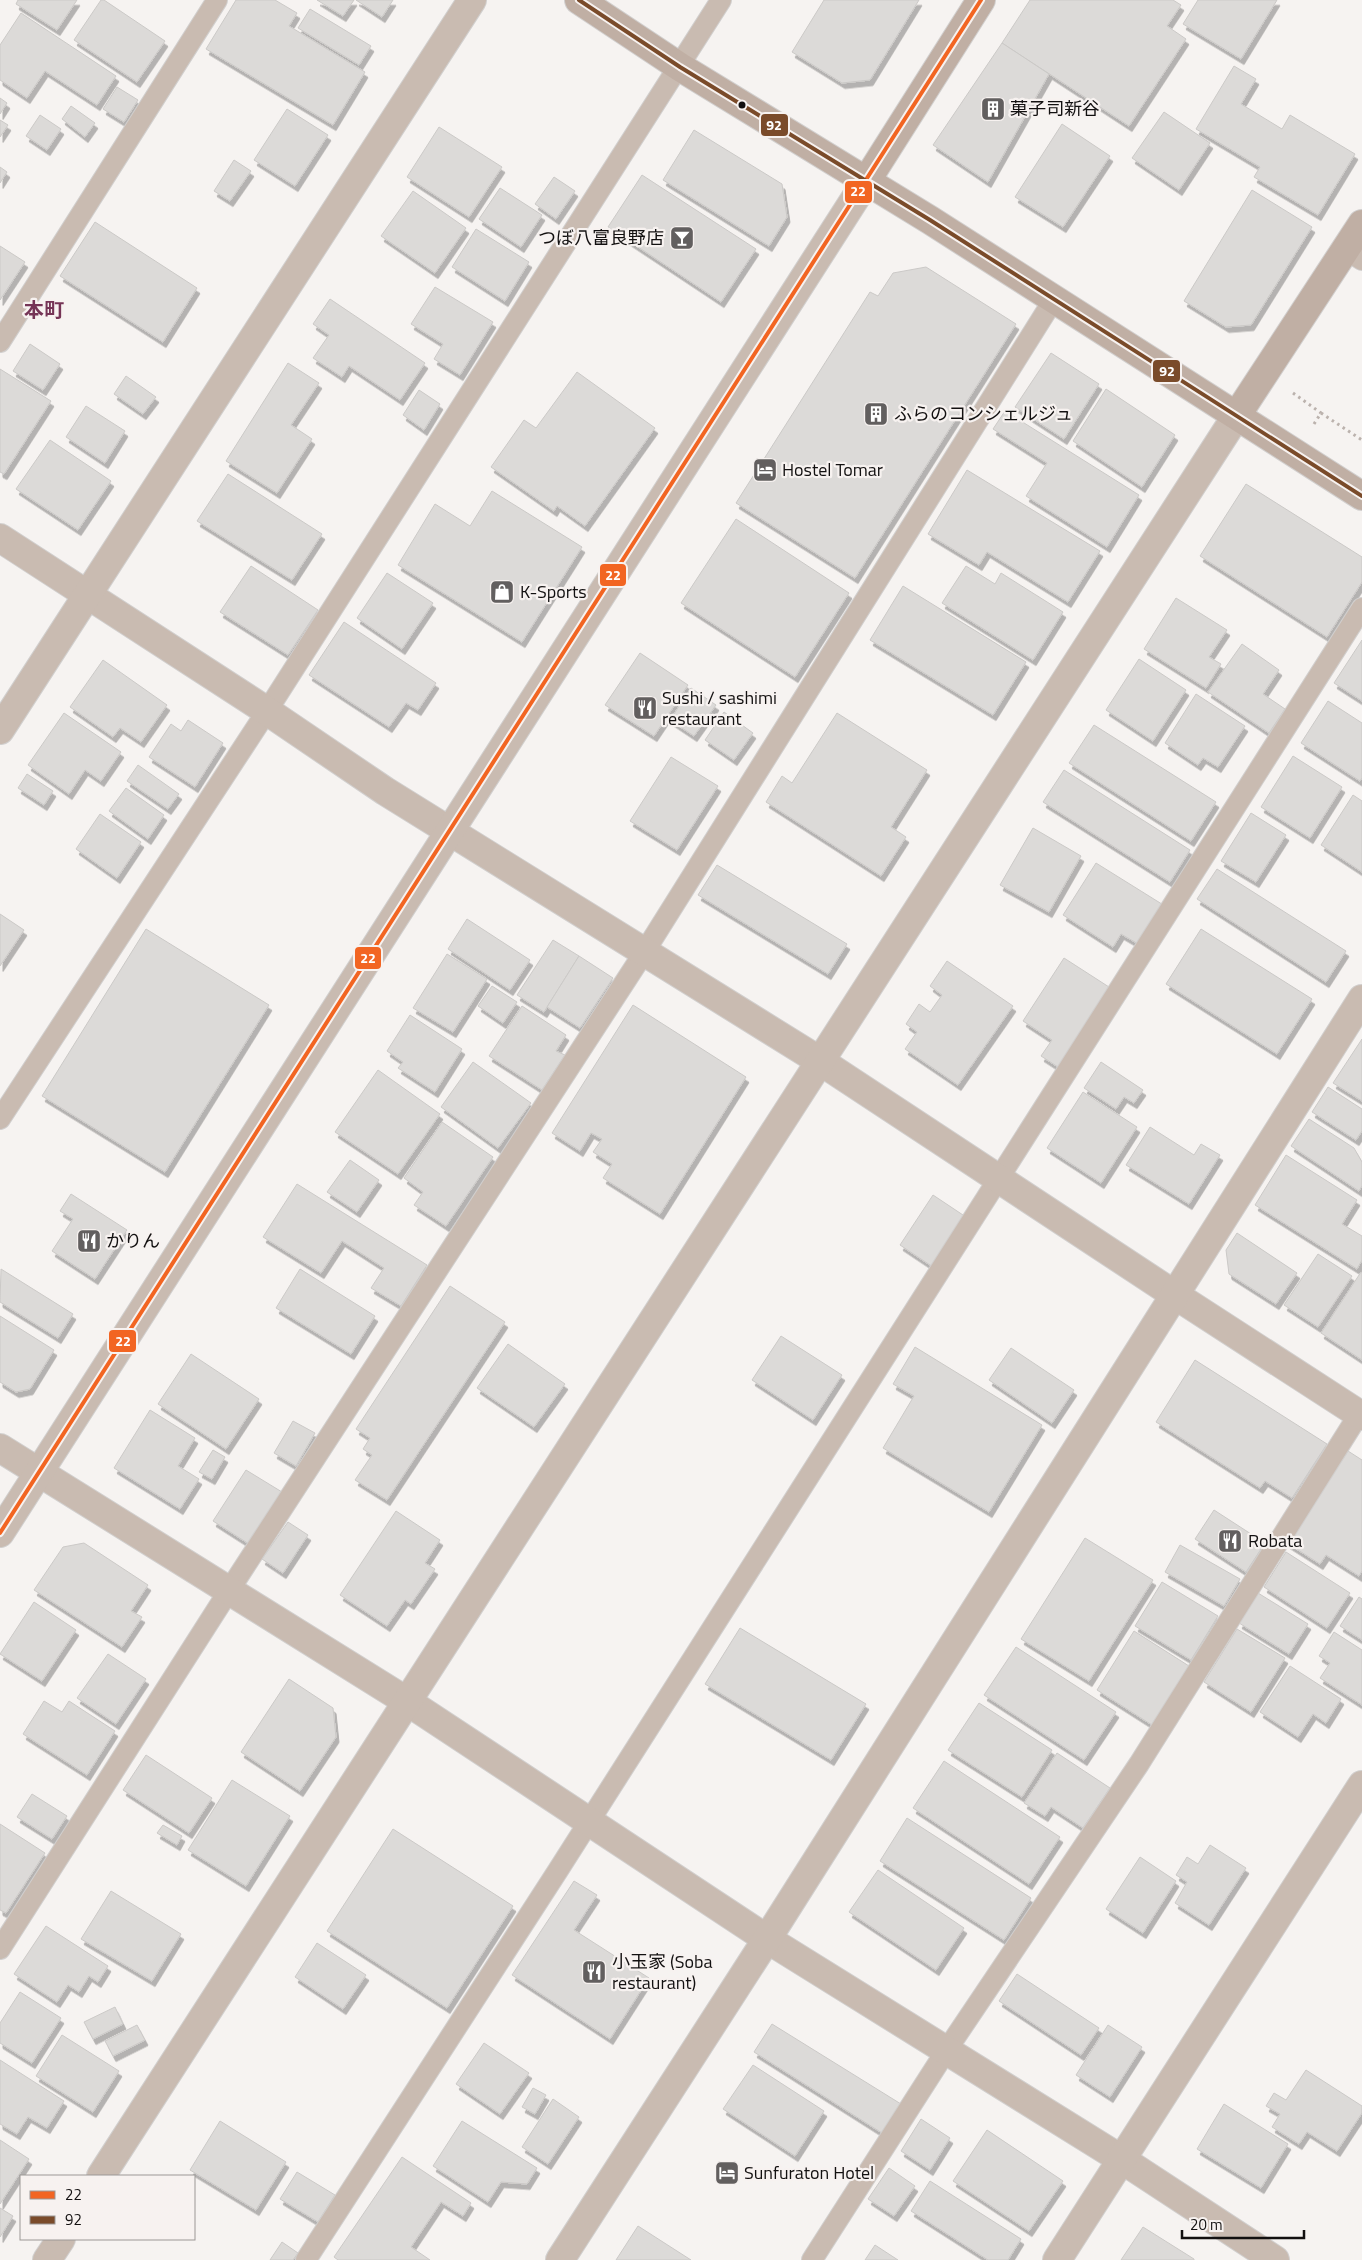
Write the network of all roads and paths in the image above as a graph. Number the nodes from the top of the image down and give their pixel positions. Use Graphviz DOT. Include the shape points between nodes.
graph roads {
  1 [pos="217,0"];
  2 [pos="472,0"];
  3 [pos="579,0"];
  4 [pos="721,0"];
  5 [pos="981,0"];
  6 [pos="680,67"];
  7 [pos="867,180"];
  8 [pos="1362,224"];
  9 [pos="1354,255"];
  10 [pos="1054,298"];
  11 [pos="0,342"];
  12 [pos="1237,415"];
  13 [pos="1362,496"];
  14 [pos="0,538"];
  15 [pos="88,595"];
  16 [pos="1362,608"];
  17 [pos="267,711"];
  18 [pos="0,730"];
  19 [pos="450,830"];
  20 [pos="645,952"];
  21 [pos="1361,1004"];
  22 [pos="820,1061"];
  23 [pos="0,1119"];
  24 [pos="1001,1180"];
  25 [pos="1174,1295"];
  26 [pos="1361,1415"];
  27 [pos="0,1448"];
  28 [pos="39,1473"];
  29 [pos="0,1533"];
  30 [pos="230,1589"];
  31 [pos="408,1702"];
  32 [pos="1362,1784"];
  33 [pos="591,1822"];
  34 [pos="767,1940"];
  35 [pos="0,1949"];
  36 [pos="946,2051"];
  37 [pos="1121,2159"];
  38 [pos="102,2175"];
  39 [pos="60,2240"];
  40 [pos="47,2260"];
  41 [pos="306,2260"];
  42 [pos="560,2260"];
  43 [pos="812,2260"];
  44 [pos="1057,2260"];
  45 [pos="1275,2260"];
  1 -- 11 [label="lane"];
  2 -- 15 [label="street"];
  3 -- 6 [label="street"];
  4 -- 6 [label="lane"];
  5 -- 7 [label="street"];
  6 -- 7 [label="street"];
  6 -- 17 [label="lane"];
  7 -- 10 [label="street"];
  7 -- 19 [label="street"];
  8 -- 9 [label="street"];
  9 -- 12 [label="street"];
  10 -- 12 [label="street"];
  10 -- 20 [label="lane"];
  12 -- 13 [label="street"];
  12 -- 22 [label="street"];
  14 -- 15 [label="street"];
  15 -- 17 [label="street"];
  15 -- 18 [label="street"];
  16 -- 24 [label="lane"];
  17 -- 19 [label="street" via="385,791"];
  17 -- 23 [label="lane"];
  19 -- 20 [label="street"];
  19 -- 28 [label="street"];
  20 -- 22 [label="street"];
  20 -- 30 [label="lane"];
  21 -- 25 [label="street"];
  22 -- 24 [label="street"];
  22 -- 31 [label="street"];
  24 -- 25 [label="street"];
  24 -- 33 [label="lane"];
  25 -- 26 [label="street"];
  25 -- 34 [label="street"];
  26 -- 36 [label="lane" via="1139,1764"];
  27 -- 28 [label="street"];
  28 -- 29 [label="street"];
  28 -- 30 [label="street"];
  30 -- 31 [label="street"];
  30 -- 35 [label="lane"];
  31 -- 33 [label="street"];
  31 -- 38 [label="street"];
  32 -- 37 [label="street"];
  33 -- 34 [label="street"];
  33 -- 41 [label="lane"];
  34 -- 36 [label="street"];
  34 -- 42 [label="street"];
  36 -- 37 [label="street"];
  36 -- 43 [label="lane"];
  37 -- 44 [label="street"];
  37 -- 45 [label="street"];
  39 -- 40 [label="street"];
}
